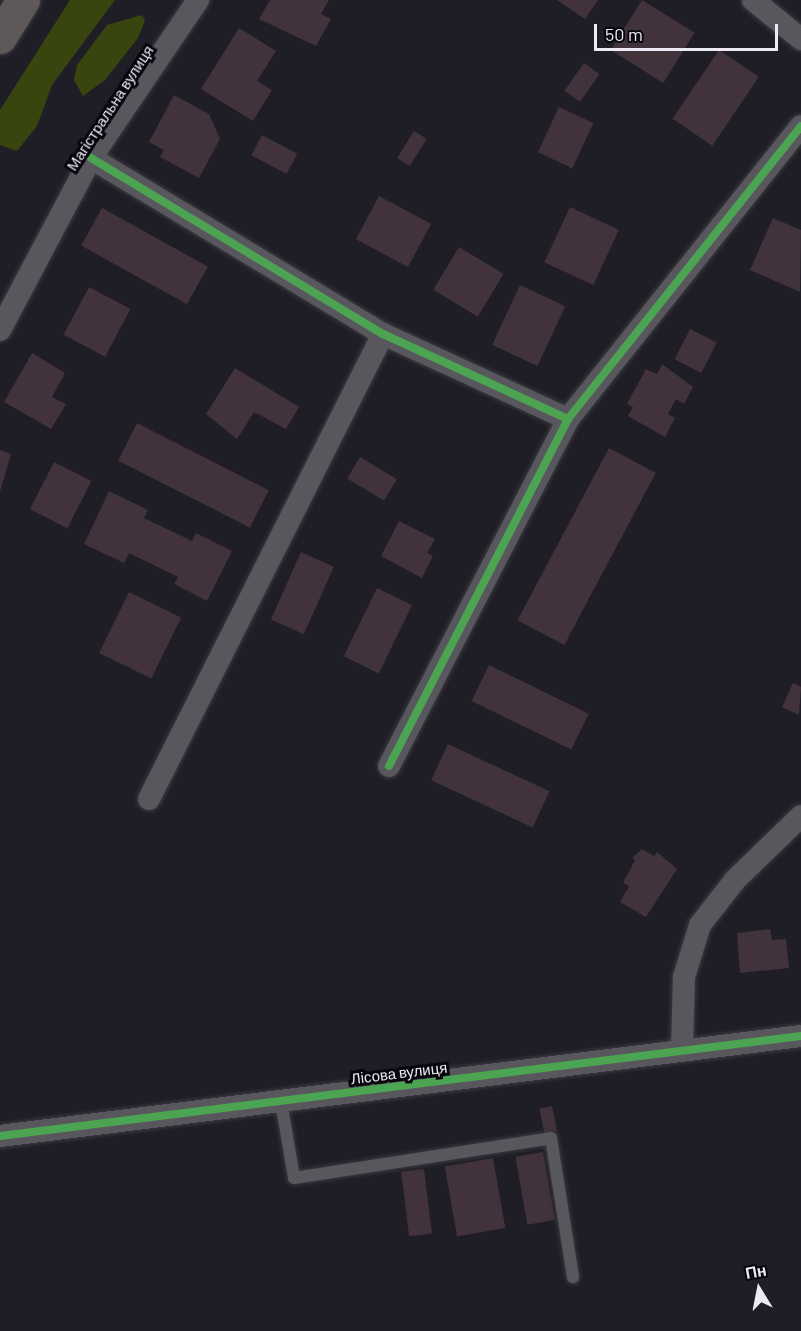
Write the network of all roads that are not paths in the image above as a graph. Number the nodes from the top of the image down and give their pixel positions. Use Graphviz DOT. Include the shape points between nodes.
graph roads {
  1 [pos="23,0"];
  2 [pos="198,0"];
  3 [pos="753,0"];
  4 [pos="0,37"];
  5 [pos="801,39"];
  6 [pos="801,126"];
  7 [pos="91,158"];
  8 [pos="0,330"];
  9 [pos="382,334"];
  10 [pos="568,419"];
  11 [pos="389,766"];
  12 [pos="149,799"];
  13 [pos="801,816"];
  14 [pos="801,1036"];
  15 [pos="682,1051"];
  16 [pos="281,1101"];
  17 [pos="0,1136"];
  18 [pos="573,1277"];
  1 -- 4 [label="highway"];
  2 -- 7 [label="street, Магістральна вулиця"];
  3 -- 5 [label="street"];
  6 -- 10 [label="street"];
  7 -- 8 [label="street, Магістральна вулиця"];
  7 -- 9 [label="street"];
  9 -- 10 [label="street"];
  9 -- 12 [label="street"];
  10 -- 11 [label="street"];
  13 -- 15 [label="street" via="735,880 700,925 684,976"];
  14 -- 15 [label="street, Лісова вулиця"];
  15 -- 16 [label="street, Лісова вулиця"];
  16 -- 17 [label="street, Лісова вулиця"];
  16 -- 18 [label="lane" via="294,1178 551,1138"];
}
